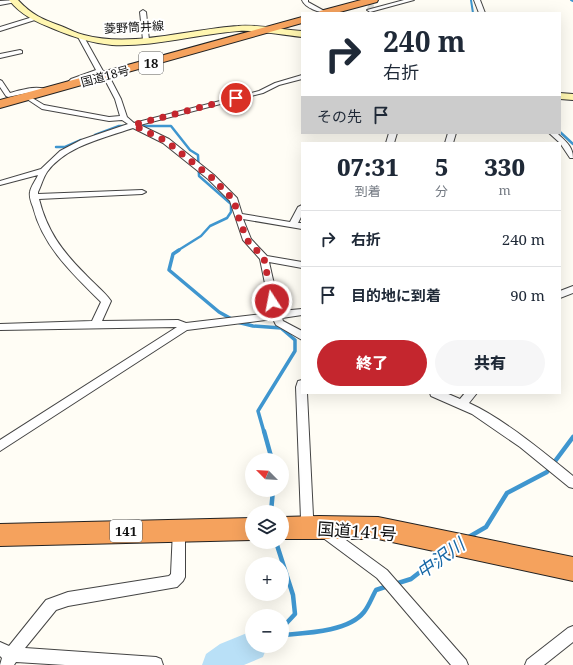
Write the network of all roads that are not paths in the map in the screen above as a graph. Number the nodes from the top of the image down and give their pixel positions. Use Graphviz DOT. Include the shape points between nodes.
graph roads {
  1 [pos="13,0"];
  2 [pos="306,0"];
  3 [pos="411,0"];
  4 [pos="477,0"];
  5 [pos="0,3"];
  6 [pos="371,7"];
  7 [pos="143,12"];
  8 [pos="323,12"];
  9 [pos="333,12"];
  10 [pos="482,12"];
  11 [pos="36,18"];
  12 [pos="301,20"];
  13 [pos="0,28"];
  14 [pos="266,31"];
  15 [pos="301,34"];
  16 [pos="81,37"];
  17 [pos="146,40"];
  18 [pos="20,52"];
  19 [pos="0,56"];
  20 [pos="106,76"];
  21 [pos="301,78"];
  22 [pos="0,82"];
  23 [pos="66,86"];
  24 [pos="46,91"];
  25 [pos="27,96"];
  26 [pos="561,96"];
  27 [pos="573,97"];
  28 [pos="0,104"];
  29 [pos="124,118"];
  30 [pos="133,125"];
  31 [pos="554,134"];
  32 [pos="573,156"];
  33 [pos="44,171"];
  34 [pos="0,183"];
  35 [pos="142,192"];
  36 [pos="34,197"];
  37 [pos="301,212"];
  38 [pos="238,216"];
  39 [pos="298,226"];
  40 [pos="264,258"];
  41 [pos="301,265"];
  42 [pos="573,289"];
  43 [pos="561,295"];
  44 [pos="301,312"];
  45 [pos="276,315"];
  46 [pos="96,324"];
  47 [pos="0,327"];
  48 [pos="185,327"];
  49 [pos="301,335"];
  50 [pos="301,386"];
  51 [pos="437,394"];
  52 [pos="471,394"];
  53 [pos="462,404"];
  54 [pos="0,446"];
  55 [pos="573,482"];
  56 [pos="319,527"];
  57 [pos="289,528"];
  58 [pos="245,529"];
  59 [pos="179,530"];
  60 [pos="0,535"];
  61 [pos="573,569"];
  62 [pos="573,633"];
  63 [pos="6,656"];
  64 [pos="111,663"];
  65 [pos="156,664"];
  66 [pos="461,665"];
  67 [pos="532,665"];
  1 -- 5 [label="street"];
  1 -- 11 [label="main road, 菱野筒井線" via="27,14"];
  2 -- 8 [label="street" via="306,3"];
  3 -- 6 [label="street"];
  4 -- 10 [label="street"];
  6 -- 9 [label="highway"];
  7 -- 17 [label="street"];
  11 -- 13 [label="street"];
  11 -- 16 [label="main road, 菱野筒井線"];
  12 -- 14 [label="highway, 国道18号 / 18"];
  14 -- 15 [label="main road, 菱野筒井線"];
  14 -- 17 [label="main road, 菱野筒井線" via="240,28"];
  14 -- 20 [label="highway, 国道18号 / 18"];
  16 -- 17 [label="main road, 菱野筒井線" via="113,42"];
  16 -- 23 [label="street" via="100,71 74,80"];
  18 -- 19 [label="street"];
  20 -- 23 [label="highway, 国道18号 / 18"];
  20 -- 29 [label="street"];
  21 -- 30 [label="street" via="277,84 261,92"];
  22 -- 24 [label="street" via="8,95 32,90"];
  23 -- 24 [label="highway, 国道18号 / 18"];
  24 -- 25 [label="highway, 国道18号 / 18"];
  25 -- 28 [label="highway, 国道18号 / 18"];
  25 -- 29 [label="street" via="42,107 96,118"];
  26 -- 27 [label="main road"];
  29 -- 30 [label="street"];
  30 -- 33 [label="street" via="84,142 63,153"];
  30 -- 38 [label="street" via="166,141 211,177 234,200"];
  31 -- 32 [label="street"];
  33 -- 34 [label="street"];
  33 -- 36 [label="street"];
  35 -- 36 [label="street"];
  36 -- 46 [label="street" via="39,216 51,241 67,262 106,301"];
  37 -- 39 [label="street"];
  38 -- 39 [label="street"];
  38 -- 40 [label="street" via="247,240"];
  40 -- 41 [label="street"];
  40 -- 45 [label="street"];
  42 -- 43 [label="street"];
  44 -- 45 [label="street"];
  45 -- 48 [label="street"];
  45 -- 49 [label="street" via="279,323"];
  46 -- 47 [label="street"];
  46 -- 48 [label="street" via="178,323"];
  48 -- 54 [label="street"];
  50 -- 56 [label="street" via="307,519"];
  51 -- 53 [label="street"];
  52 -- 53 [label="street"];
  53 -- 55 [label="street" via="524,444"];
  56 -- 57 [label="highway, 国道141号"];
  56 -- 61 [label="highway, 国道141号" via="378,528"];
  56 -- 66 [label="street" via="382,574"];
  58 -- 59 [label="highway, 141"];
  59 -- 60 [label="highway, 141"];
  59 -- 63 [label="street" via="178,577 172,582 51,604"];
  62 -- 67 [label="street"];
  63 -- 64 [label="street"];
  64 -- 65 [label="street"];
}
